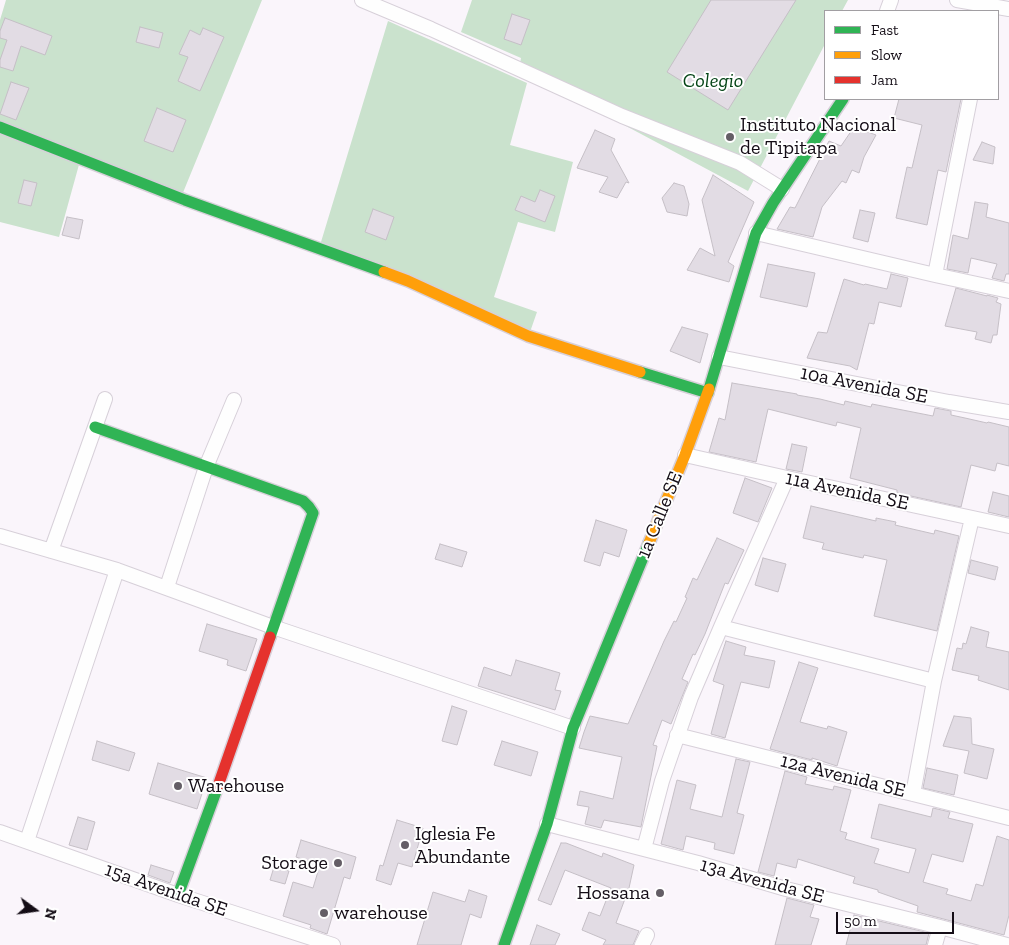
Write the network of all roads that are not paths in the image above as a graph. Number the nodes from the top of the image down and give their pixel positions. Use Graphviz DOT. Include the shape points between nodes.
graph roads {
  1 [pos="362,0"];
  2 [pos="958,0"];
  3 [pos="988,8"];
  4 [pos="1009,9"];
  5 [pos="841,100"];
  6 [pos="970,100"];
  7 [pos="0,127"];
  8 [pos="782,188"];
  9 [pos="756,233"];
  10 [pos="935,275"];
  11 [pos="1009,291"];
  12 [pos="719,357"];
  13 [pos="708,393"];
  14 [pos="104,399"];
  15 [pos="234,400"];
  16 [pos="1009,412"];
  17 [pos="95,427"];
  18 [pos="685,455"];
  19 [pos="206,467"];
  20 [pos="787,478"];
  21 [pos="972,518"];
  22 [pos="1009,526"];
  23 [pos="0,536"];
  24 [pos="52,551"];
  25 [pos="117,570"];
  26 [pos="167,588"];
  27 [pos="273,627"];
  28 [pos="721,627"];
  29 [pos="934,681"];
  30 [pos="573,728"];
  31 [pos="677,735"];
  32 [pos="914,794"];
  33 [pos="1009,818"];
  34 [pos="547,824"];
  35 [pos="0,832"];
  36 [pos="27,841"];
  37 [pos="644,850"];
  38 [pos="178,896"];
  39 [pos="940,927"];
  40 [pos="333,945"];
  41 [pos="504,945"];
  42 [pos="935,945"];
  43 [pos="1007,945"];
  1 -- 8 [label="street" via="622,116 740,163"];
  2 -- 3 [label="street"];
  3 -- 4 [label="street"];
  5 -- 8 [label="street, 1a Calle SE"];
  6 -- 10 [label="street"];
  7 -- 13 [label="street" via="185,200 408,281 528,336"];
  8 -- 9 [label="street, 1a Calle SE"];
  9 -- 10 [label="street"];
  9 -- 12 [label="street, 1a Calle SE"];
  10 -- 11 [label="street"];
  12 -- 13 [label="street, 1a Calle SE"];
  12 -- 16 [label="street, 10a Avenida SE"];
  13 -- 18 [label="street, 1a Calle SE"];
  14 -- 17 [label="street"];
  15 -- 19 [label="street"];
  17 -- 19 [label="street"];
  17 -- 24 [label="street"];
  18 -- 20 [label="street, 11a Avenida SE"];
  18 -- 30 [label="street, 1a Calle SE"];
  19 -- 26 [label="street"];
  19 -- 27 [label="street" via="303,501 313,514"];
  20 -- 21 [label="street, 11a Avenida SE"];
  20 -- 28 [label="street"];
  21 -- 22 [label="street, 11a Avenida SE"];
  21 -- 29 [label="street"];
  23 -- 24 [label="street"];
  24 -- 25 [label="street"];
  25 -- 26 [label="street"];
  25 -- 36 [label="street"];
  26 -- 27 [label="street"];
  27 -- 30 [label="street"];
  27 -- 38 [label="street"];
  28 -- 29 [label="street"];
  28 -- 31 [label="street"];
  29 -- 32 [label="street"];
  30 -- 34 [label="street, 1a Calle SE"];
  31 -- 32 [label="street, 12a Avenida SE"];
  31 -- 37 [label="street"];
  32 -- 33 [label="street, 12a Avenida SE"];
  34 -- 37 [label="street, 13a Avenida SE"];
  34 -- 41 [label="street, 1a Calle SE"];
  35 -- 36 [label="street, 15a Avenida SE"];
  36 -- 38 [label="street, 15a Avenida SE"];
  37 -- 39 [label="street, 13a Avenida SE"];
  38 -- 40 [label="street, 15a Avenida SE"];
  39 -- 42 [label="street"];
  39 -- 43 [label="street, 13a Avenida SE"];
}
